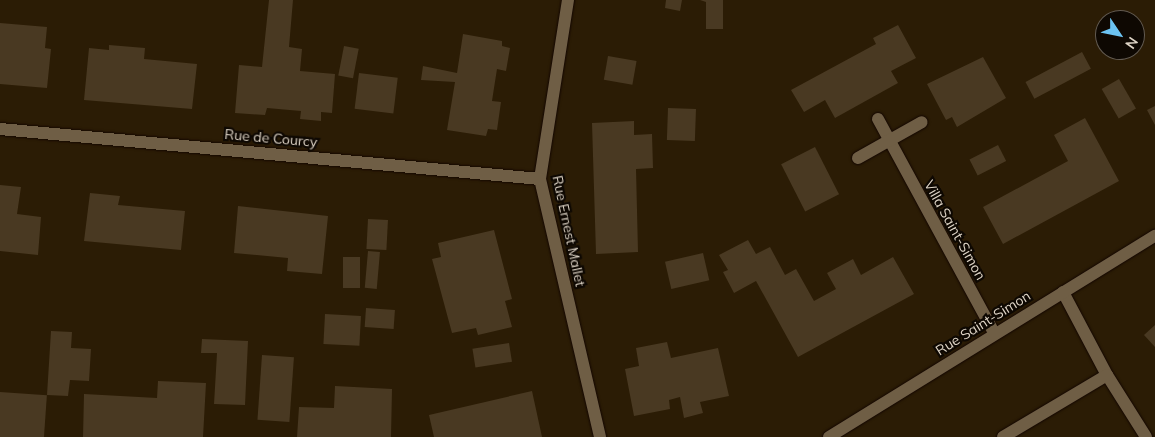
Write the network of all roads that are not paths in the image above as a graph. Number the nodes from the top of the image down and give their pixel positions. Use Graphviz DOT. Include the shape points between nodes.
graph roads {
  1 [pos="568,0"];
  2 [pos="878,119"];
  3 [pos="922,122"];
  4 [pos="0,129"];
  5 [pos="889,140"];
  6 [pos="858,158"];
  7 [pos="540,179"];
  8 [pos="1155,236"];
  9 [pos="1063,292"];
  10 [pos="994,333"];
  11 [pos="1107,375"];
  12 [pos="600,437"];
  13 [pos="828,437"];
  14 [pos="1003,437"];
  15 [pos="1146,437"];
  1 -- 7 [label="street, Rue Ernest Mallet"];
  2 -- 5 [label="street, Villa Saint-Simon"];
  3 -- 5 [label="street"];
  4 -- 7 [label="street, Rue de Courcy"];
  5 -- 6 [label="street"];
  5 -- 10 [label="street, Villa Saint-Simon"];
  7 -- 12 [label="street, Rue Ernest Mallet"];
  8 -- 9 [label="street, Rue Saint-Simon"];
  9 -- 10 [label="street, Rue Saint-Simon"];
  9 -- 11 [label="street"];
  10 -- 13 [label="street, Rue Saint-Simon"];
  11 -- 14 [label="street"];
  11 -- 15 [label="street"];
}
